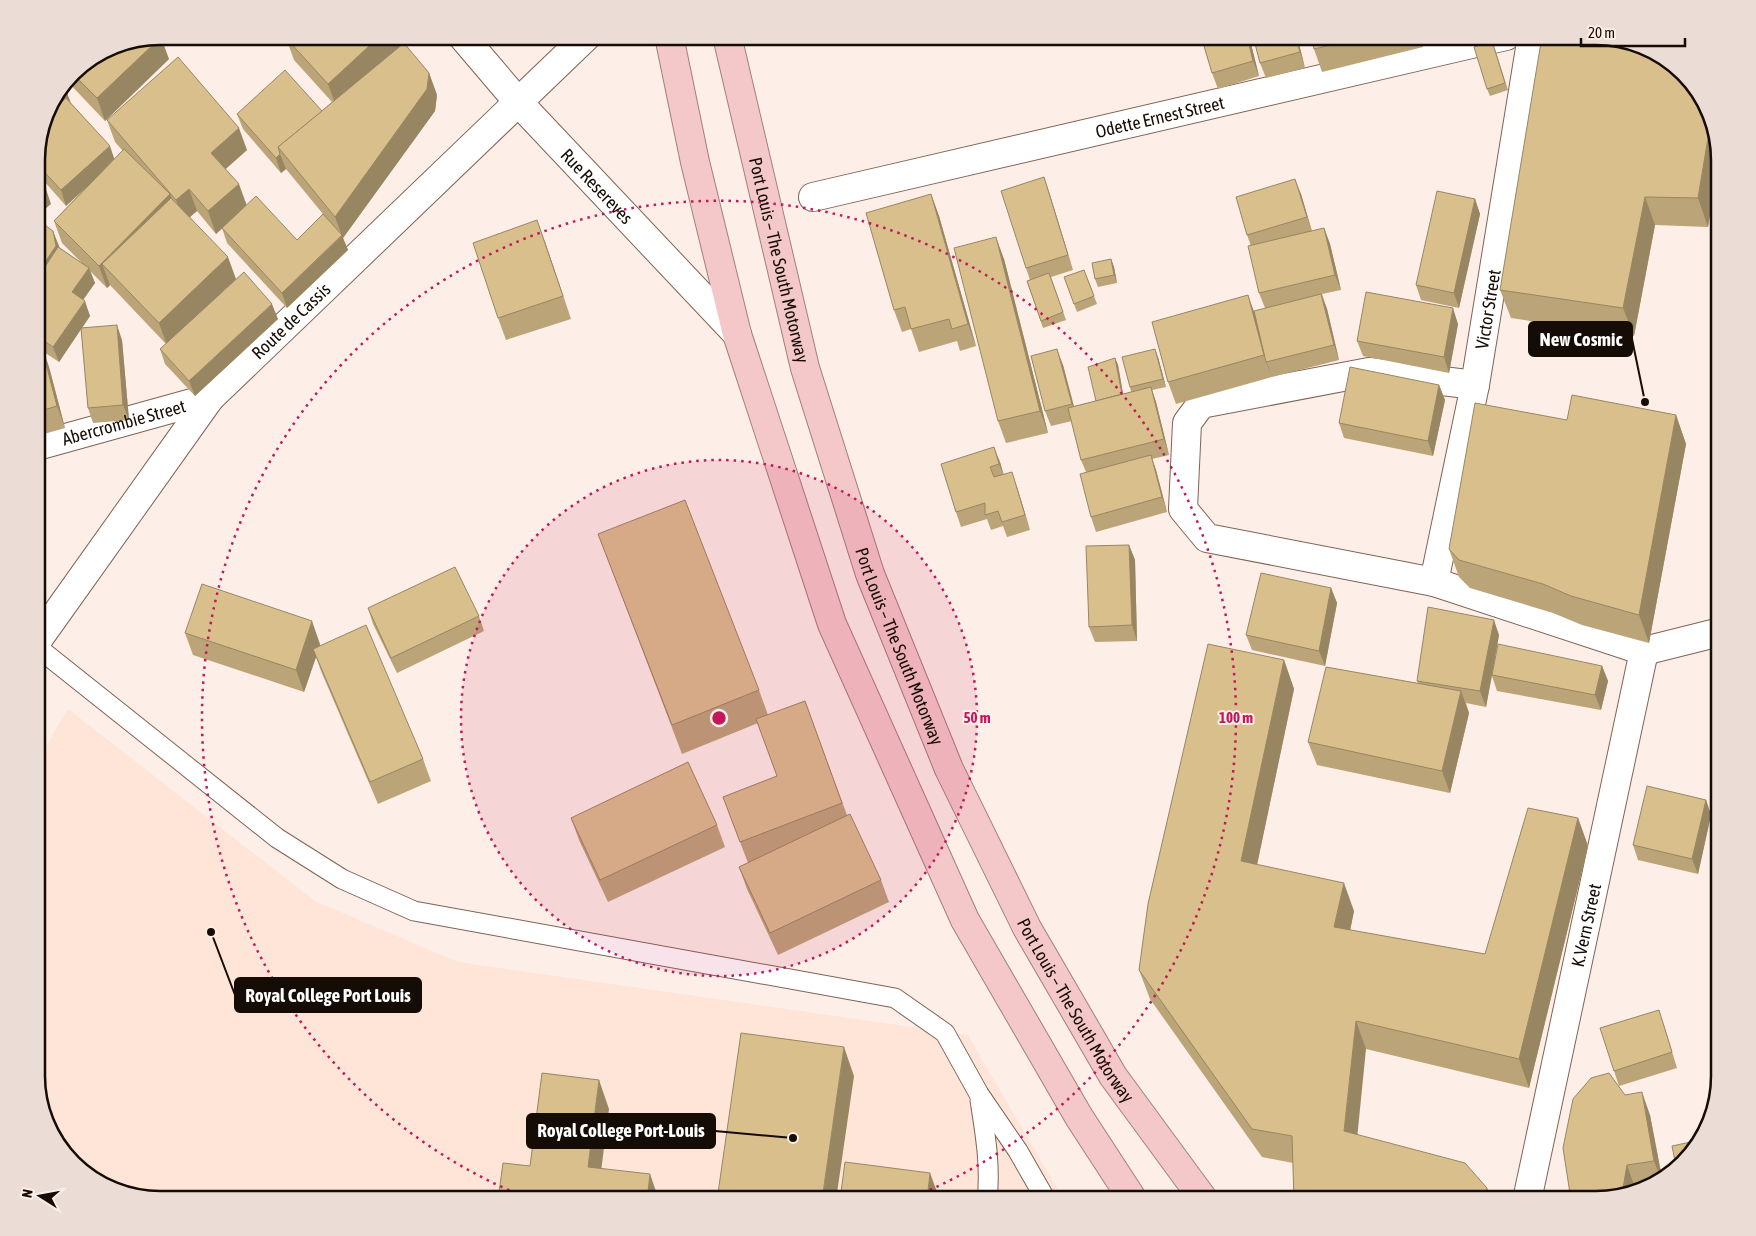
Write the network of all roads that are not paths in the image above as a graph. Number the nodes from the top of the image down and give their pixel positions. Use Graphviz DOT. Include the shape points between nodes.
graph roads {
  1 [pos="470,45"];
  2 [pos="578,45"];
  3 [pos="671,45"];
  4 [pos="729,45"];
  5 [pos="1467,45"];
  6 [pos="1531,45"];
  7 [pos="519,103"];
  8 [pos="813,196"];
  9 [pos="737,334"];
  10 [pos="1475,385"];
  11 [pos="210,398"];
  12 [pos="45,444"];
  13 [pos="1434,582"];
  14 [pos="45,628"];
  15 [pos="1711,634"];
  16 [pos="1644,651"];
  17 [pos="45,654"];
  18 [pos="978,1094"];
  19 [pos="988,1191"];
  20 [pos="1041,1191"];
  21 [pos="1128,1191"];
  22 [pos="1197,1191"];
  23 [pos="1529,1191"];
  1 -- 7 [label="street, Rue Resereves"];
  2 -- 7 [label="street, Route de Cassis"];
  3 -- 9 [label="highway" via="695,162"];
  4 -- 22 [label="highway, Port Louis – The South Motorway" via="805,368 870,574 945,760 1026,928 1113,1076"];
  5 -- 8 [label="street, Odette Ernest Street"];
  6 -- 10 [label="street, Victor Street"];
  7 -- 9 [label="street, Rue Resereves"];
  7 -- 11 [label="street, Route de Cassis"];
  9 -- 21 [label="highway" via="832,624 965,920 1079,1118"];
  10 -- 13 [label="street, Victor Street"];
  10 -- 13 [label="street" via="1369,372 1201,404 1187,423 1183,508 1207,538"];
  11 -- 12 [label="street, Abercrombie Street"];
  11 -- 14 [label="street, Route de Cassis"];
  13 -- 16 [label="street"];
  15 -- 16 [label="street"];
  16 -- 23 [label="street, K.Vern Street"];
  17 -- 18 [label="lane" via="277,838 342,879 414,911 894,998 945,1033"];
  18 -- 19 [label="lane" via="986,1141"];
  18 -- 20 [label="lane" via="1018,1151"];
}
